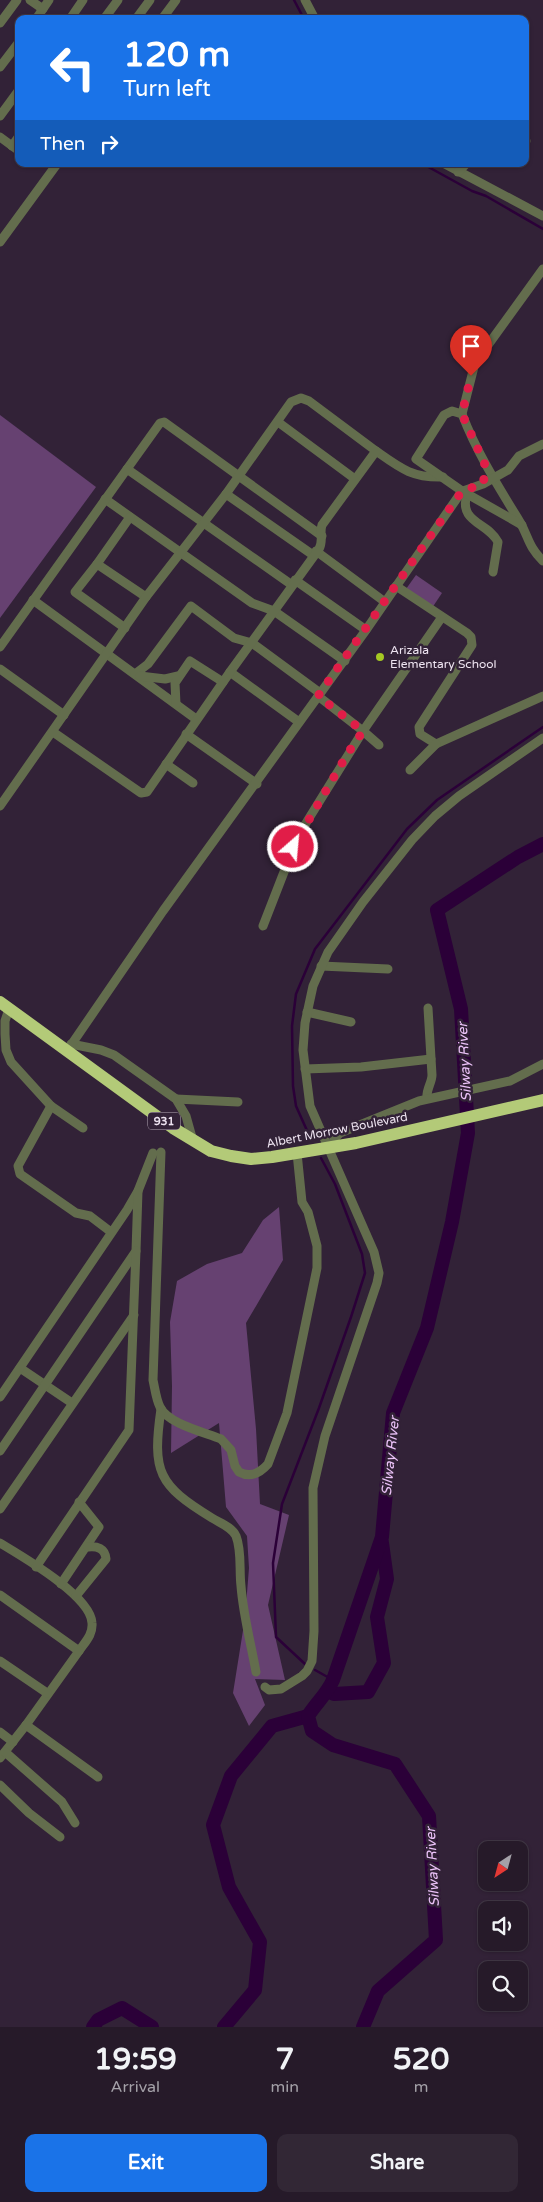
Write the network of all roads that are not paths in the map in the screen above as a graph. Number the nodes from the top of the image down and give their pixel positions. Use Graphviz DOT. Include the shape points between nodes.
graph roads {
  1 [pos="17,0"];
  2 [pos="30,0"];
  3 [pos="50,0"];
  4 [pos="83,0"];
  5 [pos="118,0"];
  6 [pos="150,0"];
  7 [pos="176,0"];
  8 [pos="305,0"];
  9 [pos="43,9"];
  10 [pos="39,15"];
  11 [pos="73,15"];
  12 [pos="107,15"];
  13 [pos="139,15"];
  14 [pos="165,15"];
  15 [pos="313,15"];
  16 [pos="0,23"];
  17 [pos="15,47"];
  18 [pos="0,68"];
  19 [pos="15,95"];
  20 [pos="0,116"];
  21 [pos="0,137"];
  22 [pos="15,148"];
  23 [pos="55,167"];
  24 [pos="450,167"];
  25 [pos="463,167"];
  26 [pos="458,172"];
  27 [pos="543,216"];
  28 [pos="0,242"];
  29 [pos="543,268"];
  30 [pos="462,414"];
  31 [pos="278,422"];
  32 [pos="543,444"];
  33 [pos="376,451"];
  34 [pos="486,467"];
  35 [pos="127,469"];
  36 [pos="238,476"];
  37 [pos="443,477"];
  38 [pos="494,478"];
  39 [pos="355,479"];
  40 [pos="483,484"];
  41 [pos="500,489"];
  42 [pos="464,492"];
  43 [pos="226,494"];
  44 [pos="105,499"];
  45 [pos="130,517"];
  46 [pos="202,523"];
  47 [pos="522,525"];
  48 [pos="322,536"];
  49 [pos="180,553"];
  50 [pos="315,553"];
  51 [pos="543,561"];
  52 [pos="97,564"];
  53 [pos="494,572"];
  54 [pos="294,583"];
  55 [pos="396,586"];
  56 [pos="146,597"];
  57 [pos="33,600"];
  58 [pos="385,602"];
  59 [pos="274,611"];
  60 [pos="442,617"];
  61 [pos="125,628"];
  62 [pos="366,630"];
  63 [pos="252,643"];
  64 [pos="0,647"];
  65 [pos="107,655"];
  66 [pos="345,661"];
  67 [pos="0,669"];
  68 [pos="230,672"];
  69 [pos="135,674"];
  70 [pos="178,676"];
  71 [pos="223,682"];
  72 [pos="319,695"];
  73 [pos="543,696"];
  74 [pos="176,704"];
  75 [pos="64,715"];
  76 [pos="196,719"];
  77 [pos="299,722"];
  78 [pos="363,731"];
  79 [pos="53,732"];
  80 [pos="186,734"];
  81 [pos="543,738"];
  82 [pos="436,744"];
  83 [pos="379,745"];
  84 [pos="166,764"];
  85 [pos="410,770"];
  86 [pos="193,784"];
  87 [pos="257,784"];
  88 [pos="0,806"];
  89 [pos="263,926"];
  90 [pos="321,966"];
  91 [pos="388,969"];
  92 [pos="4,1006"];
  93 [pos="428,1008"];
  94 [pos="307,1012"];
  95 [pos="351,1022"];
  96 [pos="69,1048"];
  97 [pos="431,1059"];
  98 [pos="543,1064"];
  99 [pos="305,1069"];
  100 [pos="429,1098"];
  101 [pos="176,1099"];
  102 [pos="543,1100"];
  103 [pos="238,1102"];
  104 [pos="51,1106"];
  105 [pos="83,1128"];
  106 [pos="193,1141"];
  107 [pos="330,1147"];
  108 [pos="296,1153"];
  109 [pos="138,1191"];
  110 [pos="111,1232"];
  111 [pos="136,1251"];
  112 [pos="136,1263"];
  113 [pos="126,1266"];
  114 [pos="134,1315"];
  115 [pos="20,1368"];
  116 [pos="46,1384"];
  117 [pos="0,1398"];
  118 [pos="72,1403"];
  119 [pos="160,1409"];
  120 [pos="0,1451"];
  121 [pos="79,1502"];
  122 [pos="0,1509"];
  123 [pos="0,1543"];
  124 [pos="88,1547"];
  125 [pos="36,1567"];
  126 [pos="61,1584"];
  127 [pos="0,1595"];
  128 [pos="76,1596"];
  129 [pos="79,1651"];
  130 [pos="0,1662"];
  131 [pos="256,1672"];
  132 [pos="265,1686"];
  133 [pos="47,1694"];
  134 [pos="26,1725"];
  135 [pos="0,1732"];
  136 [pos="13,1742"];
  137 [pos="3,1755"];
  138 [pos="98,1778"];
  139 [pos="0,1785"];
  140 [pos="75,1823"];
  141 [pos="60,1837"];
  1 -- 16 [label="street"];
  2 -- 9 [label="street"];
  3 -- 9 [label="street"];
  4 -- 11 [label="street"];
  5 -- 12 [label="street"];
  6 -- 13 [label="street"];
  7 -- 14 [label="street"];
  8 -- 15 [label="street"];
  9 -- 10 [label="street"];
  17 -- 18 [label="street"];
  19 -- 20 [label="street"];
  21 -- 22 [label="street"];
  23 -- 28 [label="street"];
  24 -- 26 [label="street"];
  25 -- 26 [label="street"];
  26 -- 27 [label="street"];
  29 -- 30 [label="street" via="475,363"];
  30 -- 34 [label="street"];
  30 -- 37 [label="street" via="452,411 444,415 416,459"];
  31 -- 33 [label="street" via="291,402 304,399"];
  31 -- 36 [label="street"];
  31 -- 39 [label="street"];
  32 -- 38 [label="street" via="519,456 508,470"];
  33 -- 37 [label="street" via="414,475"];
  33 -- 39 [label="street"];
  34 -- 38 [label="street"];
  34 -- 40 [label="street"];
  35 -- 36 [label="street" via="163,421"];
  35 -- 44 [label="street"];
  35 -- 46 [label="street"];
  36 -- 43 [label="street"];
  36 -- 48 [label="street"];
  37 -- 42 [label="street"];
  38 -- 40 [label="street"];
  38 -- 41 [label="street"];
  39 -- 48 [label="street" via="322,525"];
  40 -- 41 [label="street"];
  40 -- 42 [label="street"];
  41 -- 47 [label="street"];
  42 -- 47 [label="street"];
  42 -- 53 [label="street" via="467,514 494,535 498,542"];
  42 -- 55 [label="street"];
  43 -- 46 [label="street"];
  43 -- 50 [label="street"];
  44 -- 45 [label="street"];
  44 -- 57 [label="street"];
  45 -- 49 [label="street"];
  45 -- 52 [label="street"];
  46 -- 49 [label="street"];
  46 -- 54 [label="street"];
  47 -- 51 [label="street" via="531,548"];
  48 -- 50 [label="street" via="322,544"];
  49 -- 56 [label="street"];
  49 -- 59 [label="street" via="255,605"];
  50 -- 54 [label="street"];
  50 -- 58 [label="street"];
  52 -- 56 [label="street"];
  52 -- 61 [label="street" via="75,592"];
  54 -- 59 [label="street"];
  54 -- 62 [label="street"];
  55 -- 58 [label="street"];
  55 -- 60 [label="street"];
  56 -- 61 [label="street"];
  57 -- 64 [label="street"];
  57 -- 65 [label="street"];
  58 -- 62 [label="street"];
  59 -- 63 [label="street"];
  59 -- 66 [label="street"];
  60 -- 78 [label="street"];
  60 -- 82 [label="street" via="467,633 472,641 419,727 420,734"];
  61 -- 65 [label="street"];
  62 -- 66 [label="street"];
  63 -- 68 [label="street"];
  63 -- 69 [label="street" via="234,638 191,606 148,664"];
  63 -- 72 [label="street"];
  65 -- 69 [label="street"];
  65 -- 75 [label="street"];
  66 -- 72 [label="street"];
  67 -- 75 [label="street"];
  68 -- 71 [label="street"];
  68 -- 77 [label="street"];
  69 -- 70 [label="street" via="165,679"];
  69 -- 74 [label="street"];
  70 -- 71 [label="street" via="190,661"];
  70 -- 74 [label="street" via="175,682"];
  71 -- 76 [label="street"];
  72 -- 77 [label="street"];
  72 -- 78 [label="street"];
  73 -- 82 [label="street"];
  74 -- 76 [label="street"];
  75 -- 79 [label="street"];
  76 -- 80 [label="street"];
  77 -- 87 [label="street"];
  78 -- 83 [label="street"];
  78 -- 89 [label="street" via="298,836"];
  79 -- 84 [label="street" via="144,794"];
  79 -- 88 [label="street"];
  80 -- 84 [label="street"];
  80 -- 87 [label="street"];
  81 -- 90 [label="street" via="435,816 363,902"];
  82 -- 85 [label="street"];
  84 -- 86 [label="street"];
  87 -- 96 [label="street" via="169,902"];
  90 -- 91 [label="street"];
  90 -- 94 [label="street"];
  92 -- 96 [label="highway, Albert Morrow Boulevard / 931"];
  92 -- 104 [label="street" via="4,1034 11,1062"];
  93 -- 97 [label="street"];
  94 -- 95 [label="street"];
  94 -- 99 [label="street" via="303,1050"];
  96 -- 101 [label="street" via="101,1050 114,1055"];
  96 -- 106 [label="highway, Albert Morrow Boulevard / 931"];
  97 -- 99 [label="street"];
  97 -- 100 [label="street"];
  98 -- 100 [label="street" via="501,1084"];
  99 -- 107 [label="street" via="310,1106"];
  100 -- 107 [label="street" via="340,1133"];
  101 -- 103 [label="street"];
  101 -- 106 [label="street" via="186,1116"];
  102 -- 107 [label="highway, Albert Morrow Boulevard / 931"];
  104 -- 105 [label="street"];
  104 -- 110 [label="street" via="18,1170 76,1213 90,1216"];
  106 -- 108 [label="highway, Albert Morrow Boulevard / 931" via="211,1151 251,1159"];
  107 -- 108 [label="highway, Albert Morrow Boulevard / 931"];
  107 -- 132 [label="street" via="374,1252 378,1273 325,1436 312,1488 314,1631 310,1666 302,1676 281,1689 269,1690"];
  108 -- 119 [label="street" via="302,1202 308,1212 318,1256 287,1413 268,1464 256,1474 244,1475 239,1472 227,1444 185,1426"];
  109 -- 110 [label="street"];
  109 -- 111 [label="street"];
  109 -- 119 [label="street" via="157,1152 153,1380"];
  110 -- 115 [label="street"];
  111 -- 112 [label="street"];
  111 -- 113 [label="street"];
  112 -- 113 [label="street"];
  112 -- 114 [label="street"];
  113 -- 116 [label="street"];
  114 -- 118 [label="street"];
  114 -- 121 [label="street" via="129,1430"];
  115 -- 116 [label="street"];
  115 -- 117 [label="street"];
  116 -- 118 [label="street"];
  116 -- 120 [label="street"];
  118 -- 122 [label="street"];
  119 -- 131 [label="street" via="156,1452 161,1476 180,1498 230,1529 237,1539 241,1587"];
  121 -- 124 [label="street" via="99,1528"];
  121 -- 125 [label="street"];
  123 -- 125 [label="street"];
  124 -- 126 [label="street"];
  124 -- 128 [label="street" via="99,1548 106,1559"];
  125 -- 126 [label="street"];
  126 -- 128 [label="street"];
  127 -- 129 [label="street"];
  128 -- 129 [label="street" via="88,1609 92,1622 91,1635"];
  129 -- 133 [label="street"];
  130 -- 133 [label="street"];
  133 -- 134 [label="street"];
  134 -- 136 [label="street"];
  134 -- 138 [label="street"];
  135 -- 136 [label="street"];
  136 -- 137 [label="street"];
  137 -- 140 [label="street" via="62,1802"];
  139 -- 141 [label="street"];
}
